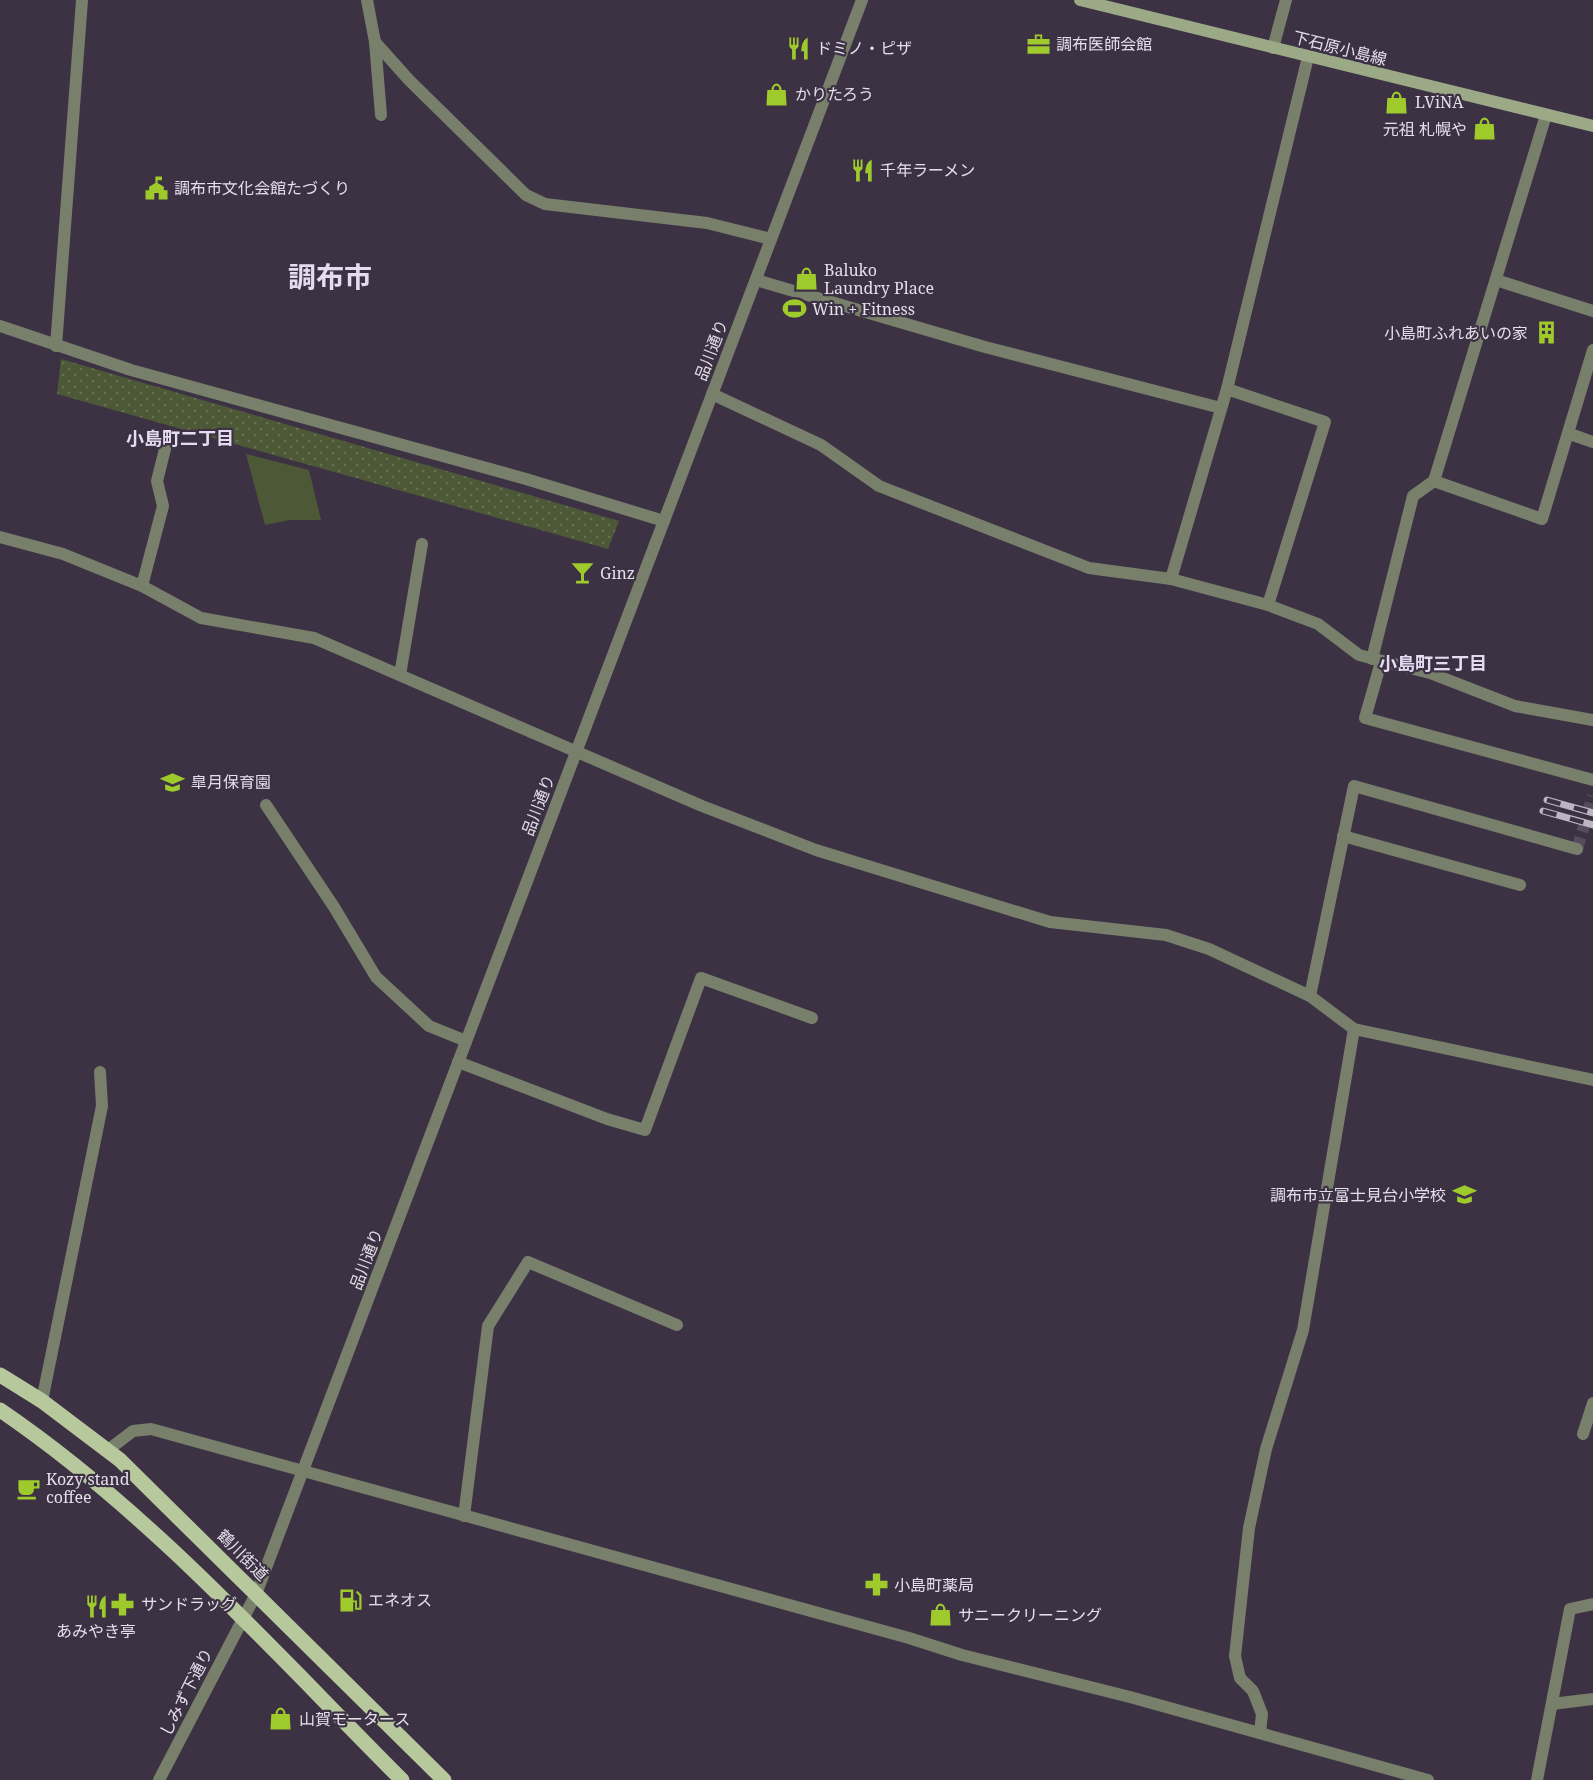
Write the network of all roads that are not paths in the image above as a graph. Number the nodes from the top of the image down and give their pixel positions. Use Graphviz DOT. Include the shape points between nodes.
graph roads {
  1 [pos="82,0"];
  2 [pos="367,0"];
  3 [pos="862,0"];
  4 [pos="1080,0"];
  5 [pos="1286,0"];
  6 [pos="375,42"];
  7 [pos="1273,48"];
  8 [pos="1308,57"];
  9 [pos="381,115"];
  10 [pos="1546,115"];
  11 [pos="1593,126"];
  12 [pos="771,238"];
  13 [pos="756,280"];
  14 [pos="1496,280"];
  15 [pos="1593,311"];
  16 [pos="0,326"];
  17 [pos="56,346"];
  18 [pos="1593,350"];
  19 [pos="1227,389"];
  20 [pos="712,394"];
  21 [pos="1221,408"];
  22 [pos="1570,434"];
  23 [pos="168,437"];
  24 [pos="1593,442"];
  25 [pos="1434,481"];
  26 [pos="664,521"];
  27 [pos="0,537"];
  28 [pos="422,544"];
  29 [pos="1171,579"];
  30 [pos="142,586"];
  31 [pos="1268,604"];
  32 [pos="1376,661"];
  33 [pos="400,675"];
  34 [pos="1593,720"];
  35 [pos="576,751"];
  36 [pos="1593,780"];
  37 [pos="266,805"];
  38 [pos="1343,836"];
  39 [pos="1578,849"];
  40 [pos="1520,885"];
  41 [pos="1310,996"];
  42 [pos="812,1018"];
  43 [pos="1354,1029"];
  44 [pos="466,1041"];
  45 [pos="458,1062"];
  46 [pos="100,1072"];
  47 [pos="1593,1080"];
  48 [pos="677,1325"];
  49 [pos="0,1375"];
  50 [pos="42,1401"];
  51 [pos="1593,1405"];
  52 [pos="0,1410"];
  53 [pos="1583,1434"];
  54 [pos="108,1450"];
  55 [pos="303,1470"];
  56 [pos="464,1516"];
  57 [pos="256,1594"];
  58 [pos="1593,1604"];
  59 [pos="242,1620"];
  60 [pos="1593,1699"];
  61 [pos="1552,1704"];
  62 [pos="1260,1733"];
  63 [pos="159,1780"];
  64 [pos="402,1780"];
  65 [pos="444,1780"];
  66 [pos="1428,1780"];
  67 [pos="1537,1780"];
  1 -- 17 [label="street"];
  2 -- 6 [label="street"];
  3 -- 12 [label="street, 品川通り"];
  4 -- 7 [label="main road, 下石原小島線"];
  5 -- 7 [label="street"];
  6 -- 9 [label="street"];
  6 -- 12 [label="street" via="526,195 545,204 707,223"];
  7 -- 8 [label="main road, 下石原小島線"];
  8 -- 10 [label="main road, 下石原小島線"];
  8 -- 19 [label="street"];
  10 -- 11 [label="main road, 下石原小島線"];
  10 -- 14 [label="street"];
  12 -- 13 [label="street, 品川通り"];
  13 -- 20 [label="street, 品川通り"];
  13 -- 21 [label="street" via="986,347"];
  14 -- 15 [label="street"];
  14 -- 25 [label="street"];
  16 -- 17 [label="street"];
  17 -- 26 [label="street"];
  18 -- 22 [label="street"];
  19 -- 21 [label="street"];
  19 -- 31 [label="street" via="1325,422"];
  20 -- 26 [label="street, 品川通り"];
  20 -- 29 [label="street" via="821,445 879,486 1089,568"];
  21 -- 29 [label="street"];
  22 -- 24 [label="street"];
  22 -- 25 [label="street" via="1542,519"];
  23 -- 30 [label="street" via="157,482 163,506"];
  25 -- 32 [label="street" via="1413,496"];
  26 -- 35 [label="street, 品川通り"];
  27 -- 30 [label="street" via="63,554"];
  28 -- 33 [label="street"];
  29 -- 31 [label="street"];
  30 -- 33 [label="street" via="201,618 314,638"];
  31 -- 32 [label="street" via="1318,624 1359,655"];
  32 -- 34 [label="street" via="1430,673 1515,706"];
  32 -- 36 [label="street" via="1365,718"];
  33 -- 35 [label="street"];
  35 -- 41 [label="street" via="816,850 1050,922 1166,935 1209,949"];
  35 -- 44 [label="street, 品川通り"];
  37 -- 44 [label="street" via="376,977 429,1026"];
  38 -- 39 [label="street" via="1354,786"];
  38 -- 40 [label="street"];
  38 -- 41 [label="street"];
  41 -- 43 [label="street"];
  42 -- 45 [label="street" via="701,978 645,1130"];
  43 -- 47 [label="street"];
  43 -- 62 [label="street" via="1303,1330 1266,1449 1249,1528 1235,1656 1240,1677 1253,1691 1262,1714"];
  44 -- 45 [label="street, 品川通り"];
  45 -- 55 [label="street, 品川通り"];
  46 -- 50 [label="street" via="102,1106"];
  48 -- 56 [label="street" via="528,1262 488,1326"];
  49 -- 50 [label="main road, 鶴川街道"];
  50 -- 54 [label="main road, 鶴川街道"];
  51 -- 53 [label="street"];
  52 -- 59 [label="main road" via="46,1441 124,1506"];
  54 -- 55 [label="street" via="132,1431 151,1429"];
  54 -- 57 [label="main road, 鶴川街道"];
  55 -- 56 [label="street"];
  55 -- 57 [label="street, 品川通り"];
  56 -- 62 [label="street" via="962,1655"];
  57 -- 59 [label="street, 品川通り"];
  57 -- 65 [label="main road, 鶴川街道"];
  58 -- 61 [label="street" via="1570,1609"];
  59 -- 63 [label="street, しみず下通り"];
  59 -- 64 [label="main road"];
  60 -- 61 [label="street"];
  61 -- 67 [label="street"];
  62 -- 66 [label="street"];
}
